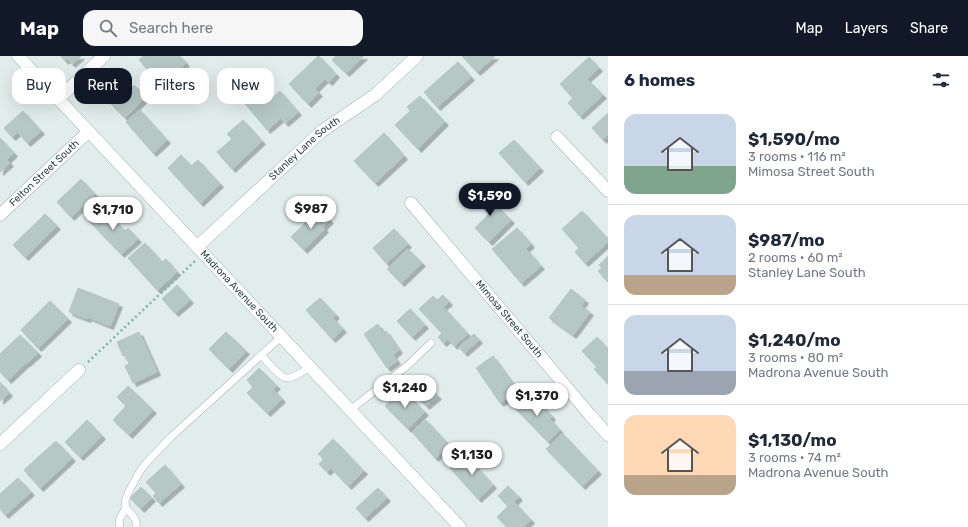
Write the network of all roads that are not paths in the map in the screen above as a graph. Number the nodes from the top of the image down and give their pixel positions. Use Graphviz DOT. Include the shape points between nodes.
graph roads {
  1 [pos="18,56"];
  2 [pos="104,56"];
  3 [pos="417,56"];
  4 [pos="29,68"];
  5 [pos="66,92"];
  6 [pos="63,104"];
  7 [pos="88,132"];
  8 [pos="557,137"];
  9 [pos="608,191"];
  10 [pos="411,202"];
  11 [pos="0,215"];
  12 [pos="200,250"];
  13 [pos="281,337"];
  14 [pos="431,343"];
  15 [pos="261,355"];
  16 [pos="310,368"];
  17 [pos="79,370"];
  18 [pos="350,410"];
  19 [pos="608,435"];
  20 [pos="0,444"];
  21 [pos="126,508"];
  22 [pos="120,527"];
  23 [pos="136,527"];
  24 [pos="460,527"];
  1 -- 4 [label="street, Madrona Avenue South"];
  2 -- 5 [label="street"];
  3 -- 12 [label="street, Stanley Lane South" via="375,95 309,143"];
  6 -- 7 [label="street, Madrona Avenue South"];
  7 -- 11 [label="street, Felton Street South"];
  7 -- 12 [label="street, Madrona Avenue South"];
  8 -- 9 [label="street"];
  10 -- 19 [label="street, Mimosa Street South"];
  12 -- 13 [label="street, Madrona Avenue South"];
  13 -- 15 [label="lane"];
  13 -- 16 [label="street, Madrona Avenue South"];
  14 -- 18 [label="lane" via="407,366"];
  15 -- 16 [label="lane" via="286,379"];
  15 -- 21 [label="lane" via="147,462 129,491 125,501"];
  16 -- 18 [label="street, Madrona Avenue South"];
  17 -- 20 [label="street"];
  18 -- 24 [label="street, Madrona Avenue South"];
  21 -- 22 [label="lane" via="120,518"];
  21 -- 23 [label="lane" via="134,517"];
}
